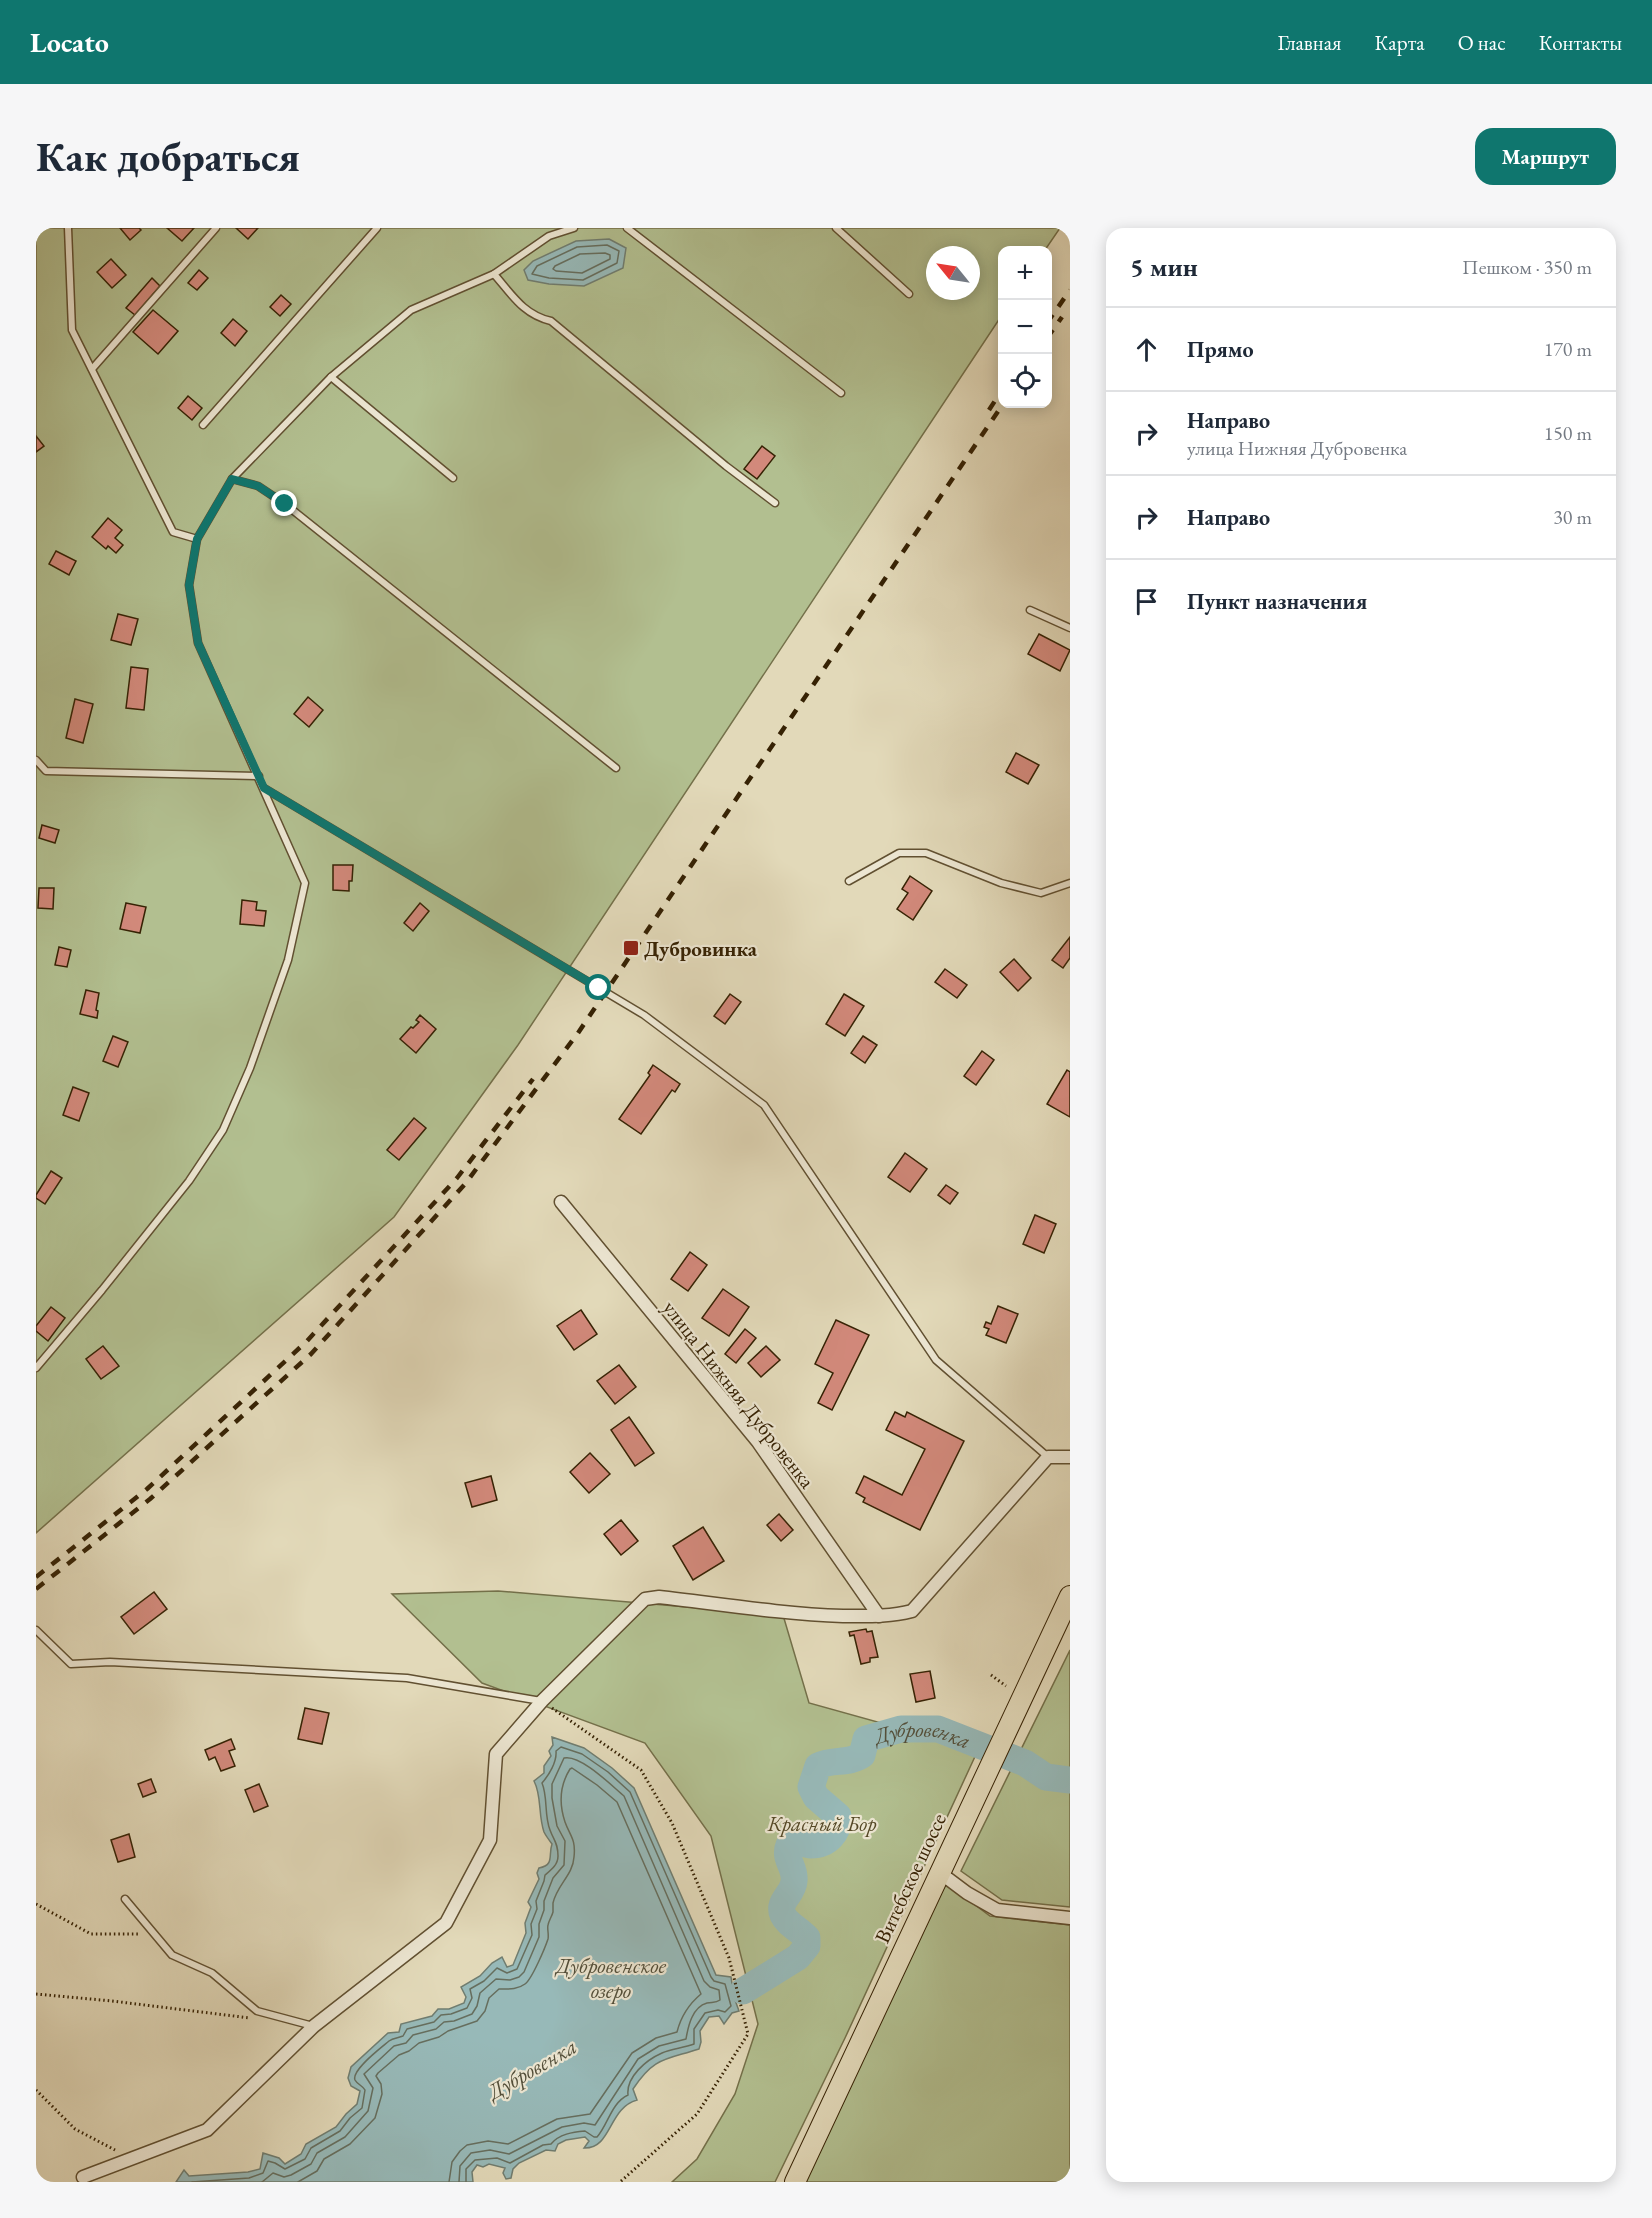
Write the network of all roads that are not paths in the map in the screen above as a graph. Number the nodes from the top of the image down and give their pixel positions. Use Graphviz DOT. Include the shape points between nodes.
graph roads {
  1 [pos="68,228"];
  2 [pos="216,228"];
  3 [pos="377,228"];
  4 [pos="574,228"];
  5 [pos="627,228"];
  6 [pos="836,228"];
  7 [pos="555,231"];
  8 [pos="494,274"];
  9 [pos="909,294"];
  10 [pos="92,369"];
  11 [pos="331,377"];
  12 [pos="842,393"];
  13 [pos="203,425"];
  14 [pos="453,478"];
  15 [pos="232,479"];
  16 [pos="776,503"];
  17 [pos="197,539"];
  18 [pos="1030,610"];
  19 [pos="1070,628"];
  20 [pos="36,760"];
  21 [pos="616,768"];
  22 [pos="259,776"];
  23 [pos="264,788"];
  24 [pos="849,880"];
  25 [pos="1070,883"];
  26 [pos="561,1202"];
  27 [pos="36,1368"];
  28 [pos="1048,1457"];
  29 [pos="1070,1457"];
  30 [pos="1070,1596"];
  31 [pos="879,1616"];
  32 [pos="36,1630"];
  33 [pos="542,1701"];
  34 [pos="939,1872"];
  35 [pos="125,1899"];
  36 [pos="1070,1918"];
  37 [pos="314,2026"];
  38 [pos="83,2177"];
  39 [pos="795,2182"];
  1 -- 10 [label="lane" via="72,330"];
  2 -- 10 [label="lane"];
  3 -- 13 [label="lane"];
  4 -- 7 [label="lane"];
  5 -- 12 [label="lane"];
  6 -- 9 [label="lane"];
  7 -- 8 [label="lane"];
  8 -- 11 [label="lane" via="411,310"];
  8 -- 16 [label="lane" via="537,318 551,321"];
  10 -- 17 [label="lane" via="173,532"];
  11 -- 14 [label="lane"];
  11 -- 15 [label="lane"];
  15 -- 17 [label="lane"];
  15 -- 21 [label="lane" via="258,486 285,504"];
  17 -- 22 [label="lane" via="189,585 198,643"];
  18 -- 19 [label="lane"];
  20 -- 22 [label="lane" via="46,771"];
  22 -- 23 [label="lane"];
  23 -- 27 [label="lane" via="304,883 288,960 250,1068 223,1130 189,1181"];
  23 -- 28 [label="lane" via="644,1015 765,1106 936,1360"];
  24 -- 25 [label="lane" via="899,853 926,853 1001,883 1041,893"];
  26 -- 31 [label="street, улица Нижняя Дубровенка" via="758,1442"];
  28 -- 29 [label="street"];
  28 -- 31 [label="street" via="912,1611"];
  30 -- 34 [label="main road, Витебское шоссе"];
  31 -- 33 [label="street" via="807,1615 659,1597 645,1599"];
  32 -- 33 [label="lane" via="71,1664 110,1662 407,1678"];
  33 -- 37 [label="street" via="496,1754 490,1840 446,1923"];
  34 -- 36 [label="street" via="997,1910"];
  34 -- 39 [label="main road, Витебское шоссе"];
  35 -- 37 [label="lane" via="172,1956 212,1973 257,2011"];
  37 -- 38 [label="street" via="207,2130"];
}
